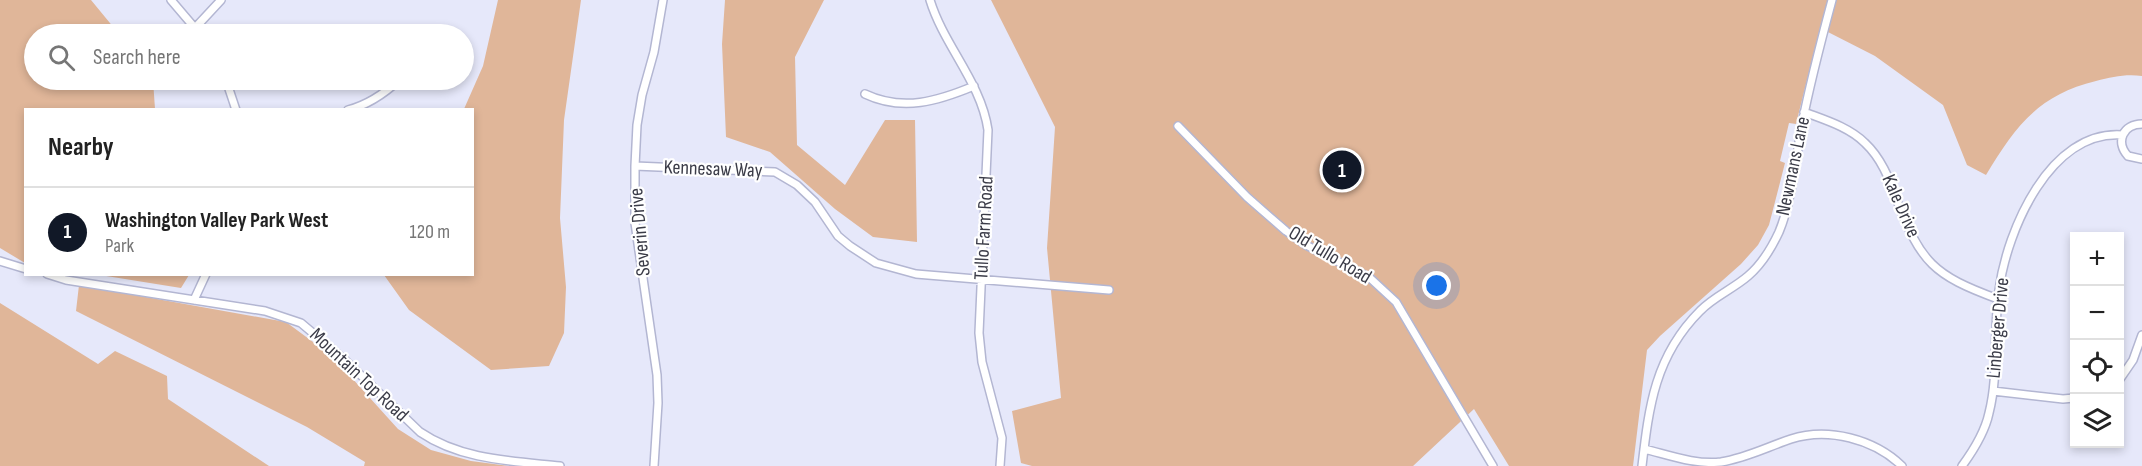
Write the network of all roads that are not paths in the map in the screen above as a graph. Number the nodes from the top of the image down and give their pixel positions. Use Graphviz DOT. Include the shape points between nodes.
graph roads {
  1 [pos="171,0"];
  2 [pos="221,0"];
  3 [pos="663,0"];
  4 [pos="930,0"];
  5 [pos="1832,0"];
  6 [pos="192,24"];
  7 [pos="203,24"];
  8 [pos="974,86"];
  9 [pos="229,90"];
  10 [pos="387,90"];
  11 [pos="865,94"];
  12 [pos="235,108"];
  13 [pos="353,108"];
  14 [pos="1804,112"];
  15 [pos="2142,124"];
  16 [pos="1178,126"];
  17 [pos="2122,135"];
  18 [pos="2142,159"];
  19 [pos="635,166"];
  20 [pos="0,261"];
  21 [pos="24,268"];
  22 [pos="53,276"];
  23 [pos="205,276"];
  24 [pos="981,278"];
  25 [pos="1109,290"];
  26 [pos="1998,299"];
  27 [pos="194,300"];
  28 [pos="2142,335"];
  29 [pos="2124,373"];
  30 [pos="1992,391"];
  31 [pos="2070,398"];
  32 [pos="1644,449"];
  33 [pos="560,466"];
  34 [pos="654,466"];
  35 [pos="1000,466"];
  36 [pos="1492,466"];
  37 [pos="1642,466"];
  38 [pos="1902,466"];
  39 [pos="1962,466"];
  1 -- 6 [label="street"];
  2 -- 7 [label="street"];
  3 -- 19 [label="street, Severin Drive" via="637,124"];
  4 -- 8 [label="street, Tullo Farm Road" via="945,37"];
  5 -- 14 [label="street, Newmans Lane"];
  8 -- 11 [label="street" via="921,103 890,103"];
  8 -- 24 [label="street, Tullo Farm Road" via="988,130"];
  9 -- 12 [label="street"];
  10 -- 13 [label="street"];
  14 -- 26 [label="street, Kale Drive" via="1850,131 1877,157 1887,172 1911,234 1935,268 1963,286"];
  14 -- 32 [label="street, Newmans Lane" via="1779,232 1748,276 1701,310 1666,356 1650,400"];
  15 -- 17 [label="street, Linberger Drive" via="2130,126"];
  16 -- 36 [label="street, Old Tullo Road" via="1286,231 1370,278 1396,302"];
  17 -- 18 [label="street" via="2124,152 2133,159"];
  17 -- 26 [label="street, Linberger Drive" via="2108,134 2086,141 2055,164 2042,180 2014,234"];
  19 -- 24 [label="street, Kennesaw Way" via="775,172 815,202 838,236 876,263 916,274"];
  19 -- 34 [label="street, Severin Drive" via="635,223 657,375"];
  20 -- 21 [label="street"];
  22 -- 27 [label="street, Mountain Top Road"];
  23 -- 27 [label="street"];
  24 -- 25 [label="street, Kennesaw Way"];
  24 -- 35 [label="street, Tullo Farm Road" via="979,333 982,362 1002,438"];
  26 -- 30 [label="street, Linberger Drive"];
  27 -- 33 [label="street, Mountain Top Road" via="265,311 301,323 436,443 491,458"];
  28 -- 29 [label="street"];
  30 -- 31 [label="street"];
  30 -- 39 [label="street, Linberger Drive" via="1986,422"];
  32 -- 37 [label="street, Newmans Lane"];
  32 -- 38 [label="street" via="1695,462 1722,462 1793,438 1833,434 1873,446"];
}
